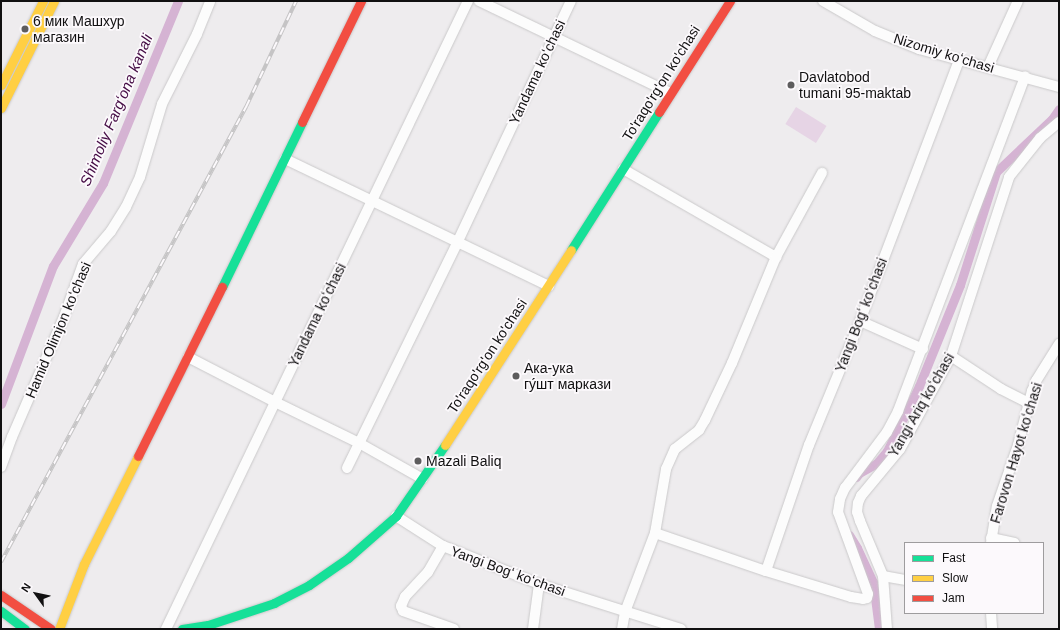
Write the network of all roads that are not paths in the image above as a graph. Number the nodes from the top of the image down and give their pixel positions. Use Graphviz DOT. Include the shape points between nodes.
graph roads {
  1 [pos="43,1"];
  2 [pos="54,1"];
  3 [pos="210,1"];
  4 [pos="361,1"];
  5 [pos="468,1"];
  6 [pos="479,1"];
  7 [pos="571,1"];
  8 [pos="730,1"];
  9 [pos="823,1"];
  10 [pos="1018,1"];
  11 [pos="836,4"];
  12 [pos="553,37"];
  13 [pos="959,61"];
  14 [pos="988,67"];
  15 [pos="1024,76"];
  16 [pos="1,85"];
  17 [pos="1059,87"];
  18 [pos="670,93"];
  19 [pos="1,108"];
  20 [pos="1059,122"];
  21 [pos="285,159"];
  22 [pos="623,169"];
  23 [pos="822,174"];
  24 [pos="373,200"];
  25 [pos="458,241"];
  26 [pos="776,257"];
  27 [pos="549,286"];
  28 [pos="860,321"];
  29 [pos="1059,344"];
  30 [pos="923,349"];
  31 [pos="951,356"];
  32 [pos="188,357"];
  33 [pos="275,402"];
  34 [pos="1029,403"];
  35 [pos="359,443"];
  36 [pos="1,467"];
  37 [pos="347,468"];
  38 [pos="424,479"];
  39 [pos="396,516"];
  40 [pos="655,533"];
  41 [pos="991,541"];
  42 [pos="1002,542"];
  43 [pos="443,546"];
  44 [pos="766,571"];
  45 [pos="883,576"];
  46 [pos="904,580"];
  47 [pos="539,584"];
  48 [pos="1,595"];
  49 [pos="1,611"];
  50 [pos="626,612"];
  51 [pos="991,614"];
  52 [pos="10,618"];
  53 [pos="16,629"];
  54 [pos="25,629"];
  55 [pos="51,629"];
  56 [pos="59,629"];
  57 [pos="166,629"];
  58 [pos="182,629"];
  59 [pos="454,629"];
  60 [pos="533,629"];
  61 [pos="622,629"];
  62 [pos="680,629"];
  63 [pos="887,629"];
  64 [pos="992,629"];
  1 -- 16 [label="main road"];
  2 -- 19 [label="main road"];
  3 -- 36 [label="street, Hamid Olimjon koʻchasi" via="197,34 162,104 140,177 126,207 111,231 83,264 64,317"];
  4 -- 21 [label="main road"];
  5 -- 24 [label="street, Yandama koʻchasi"];
  6 -- 12 [label="street"];
  7 -- 12 [label="street, Yandama koʻchasi"];
  8 -- 18 [label="main road, To'raqo'rg'on ko'chasi"];
  9 -- 11 [label="street, Nizomiy koʻchasi"];
  10 -- 14 [label="street"];
  11 -- 13 [label="street, Nizomiy koʻchasi" via="874,31"];
  12 -- 18 [label="street"];
  12 -- 25 [label="street, Yandama koʻchasi"];
  13 -- 14 [label="street, Nizomiy koʻchasi"];
  13 -- 28 [label="street, Yangi Bogʻ koʻchasi"];
  14 -- 15 [label="street, Nizomiy koʻchasi"];
  15 -- 17 [label="street, Nizomiy koʻchasi"];
  15 -- 30 [label="street"];
  18 -- 22 [label="main road, To'raqo'rg'on ko'chasi"];
  20 -- 31 [label="street, Yangi Ariq koʻchasi" via="1040,138 1008,177"];
  21 -- 24 [label="street"];
  21 -- 32 [label="main road"];
  22 -- 26 [label="street"];
  22 -- 27 [label="main road, To'raqo'rg'on ko'chasi"];
  23 -- 26 [label="street"];
  24 -- 25 [label="street"];
  24 -- 33 [label="street, Yandama koʻchasi"];
  25 -- 27 [label="street"];
  25 -- 35 [label="street, Yandama koʻchasi"];
  26 -- 40 [label="street" via="705,420 699,430 675,449 666,469"];
  27 -- 38 [label="main road, To'raqo'rg'on ko'chasi"];
  28 -- 30 [label="street"];
  28 -- 44 [label="street, Yangi Bogʻ koʻchasi" via="809,445"];
  29 -- 34 [label="street, Farovon Hayot koʻchasi" via="1036,381"];
  30 -- 44 [label="street" via="887,432 840,499 838,512 868,594 866,598 851,597"];
  31 -- 34 [label="street" via="1001,389"];
  31 -- 45 [label="street, Yangi Ariq koʻchasi" via="900,449 858,503 860,521"];
  32 -- 33 [label="street"];
  32 -- 56 [label="main road" via="84,564"];
  33 -- 35 [label="street"];
  33 -- 57 [label="street, Yandama koʻchasi"];
  34 -- 41 [label="street, Farovon Hayot koʻchasi" via="997,506"];
  35 -- 37 [label="street, Yandama koʻchasi"];
  35 -- 38 [label="street"];
  38 -- 39 [label="main road, To'raqo'rg'on ko'chasi"];
  39 -- 43 [label="street, Yangi Bogʻ koʻchasi"];
  39 -- 58 [label="main road, To'raqo'rg'on ko'chasi" via="348,558 274,603 208,625"];
  40 -- 44 [label="street"];
  40 -- 50 [label="street"];
  41 -- 42 [label="street"];
  43 -- 47 [label="street, Yangi Bogʻ koʻchasi"];
  43 -- 59 [label="street" via="428,572 405,597 401,606 403,611"];
  45 -- 46 [label="street"];
  45 -- 63 [label="street, Yangi Ariq koʻchasi"];
  47 -- 50 [label="street, Yangi Bogʻ koʻchasi"];
  47 -- 60 [label="street"];
  48 -- 55 [label="main road"];
  49 -- 52 [label="main road"];
  50 -- 61 [label="street"];
  50 -- 62 [label="street, Yangi Bogʻ koʻchasi"];
  51 -- 64 [label="street"];
  52 -- 53 [label="main road"];
  52 -- 54 [label="main road"];
}
